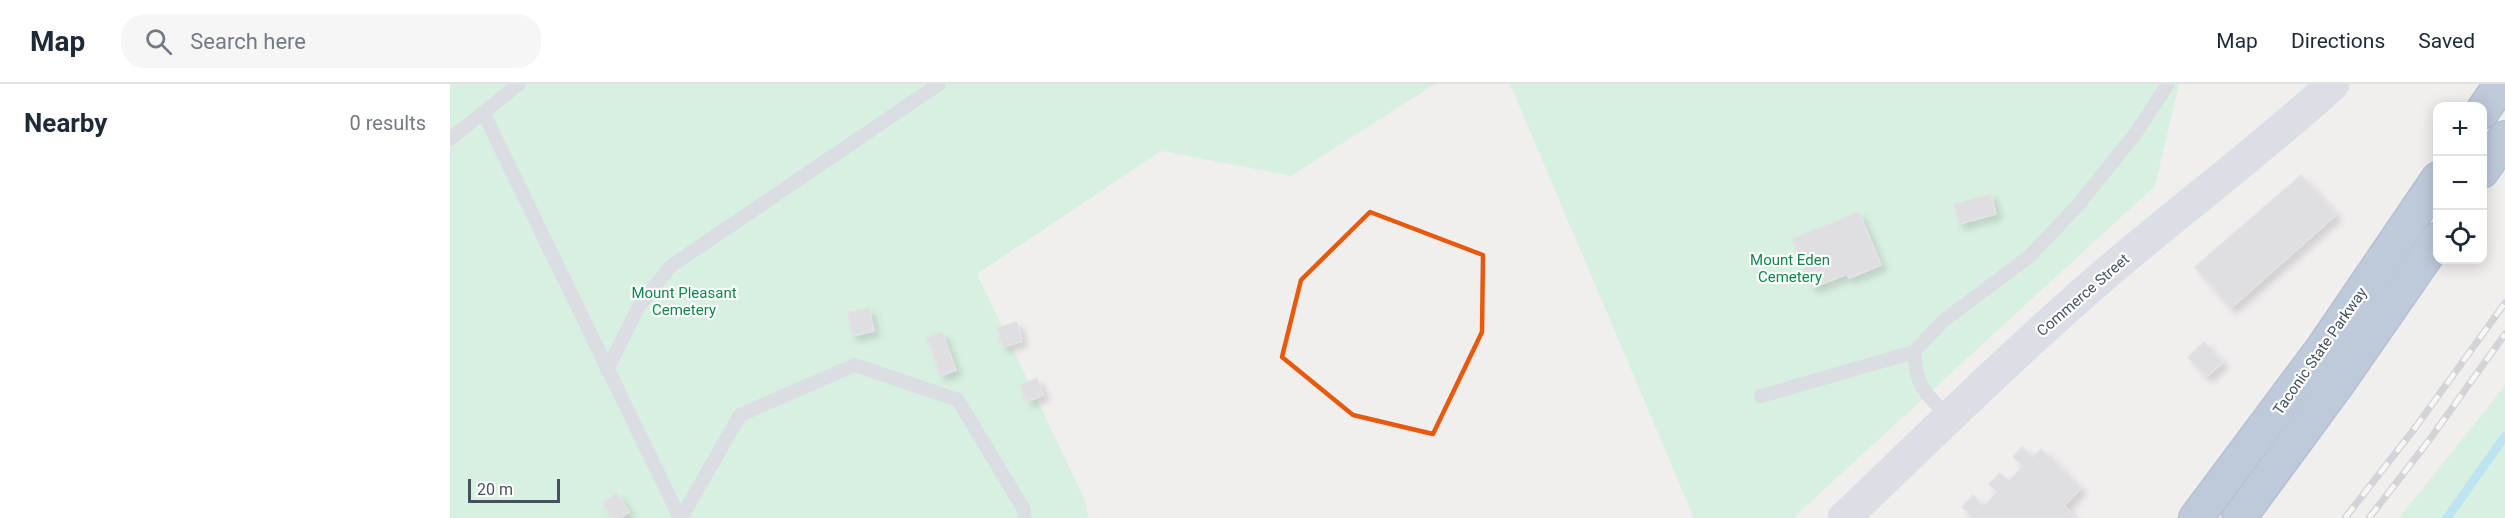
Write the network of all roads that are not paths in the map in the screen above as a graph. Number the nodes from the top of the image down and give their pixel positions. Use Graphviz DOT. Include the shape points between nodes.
graph roads {
  1 [pos="519,84"];
  2 [pos="939,84"];
  3 [pos="2168,84"];
  4 [pos="2333,84"];
  5 [pos="2501,84"];
  6 [pos="2487,105"];
  7 [pos="483,112"];
  8 [pos="2505,138"];
  9 [pos="450,140"];
  10 [pos="2487,164"];
  11 [pos="2433,186"];
  12 [pos="2433,246"];
  13 [pos="1914,352"];
  14 [pos="607,370"];
  15 [pos="1761,396"];
  16 [pos="1949,417"];
  17 [pos="681,518"];
  18 [pos="1025,518"];
  19 [pos="1844,518"];
  20 [pos="2196,518"];
  21 [pos="2239,518"];
  1 -- 7 [label="lane"];
  2 -- 14 [label="lane" via="671,266 639,306"];
  3 -- 13 [label="lane" via="2136,133 2078,205 2030,256 1943,321"];
  4 -- 16 [label="street, Commerce Street" via="2110,270"];
  5 -- 6 [label="highway"];
  7 -- 9 [label="lane"];
  7 -- 14 [label="lane"];
  8 -- 10 [label="highway"];
  11 -- 20 [label="highway, Taconic State Parkway" via="2323,348"];
  12 -- 21 [label="highway" via="2342,379"];
  13 -- 15 [label="lane"];
  13 -- 16 [label="lane" via="1922,391"];
  14 -- 17 [label="lane"];
  16 -- 19 [label="street, Commerce Street"];
  17 -- 18 [label="lane" via="740,415 855,365 958,400 1023,508"];
}
